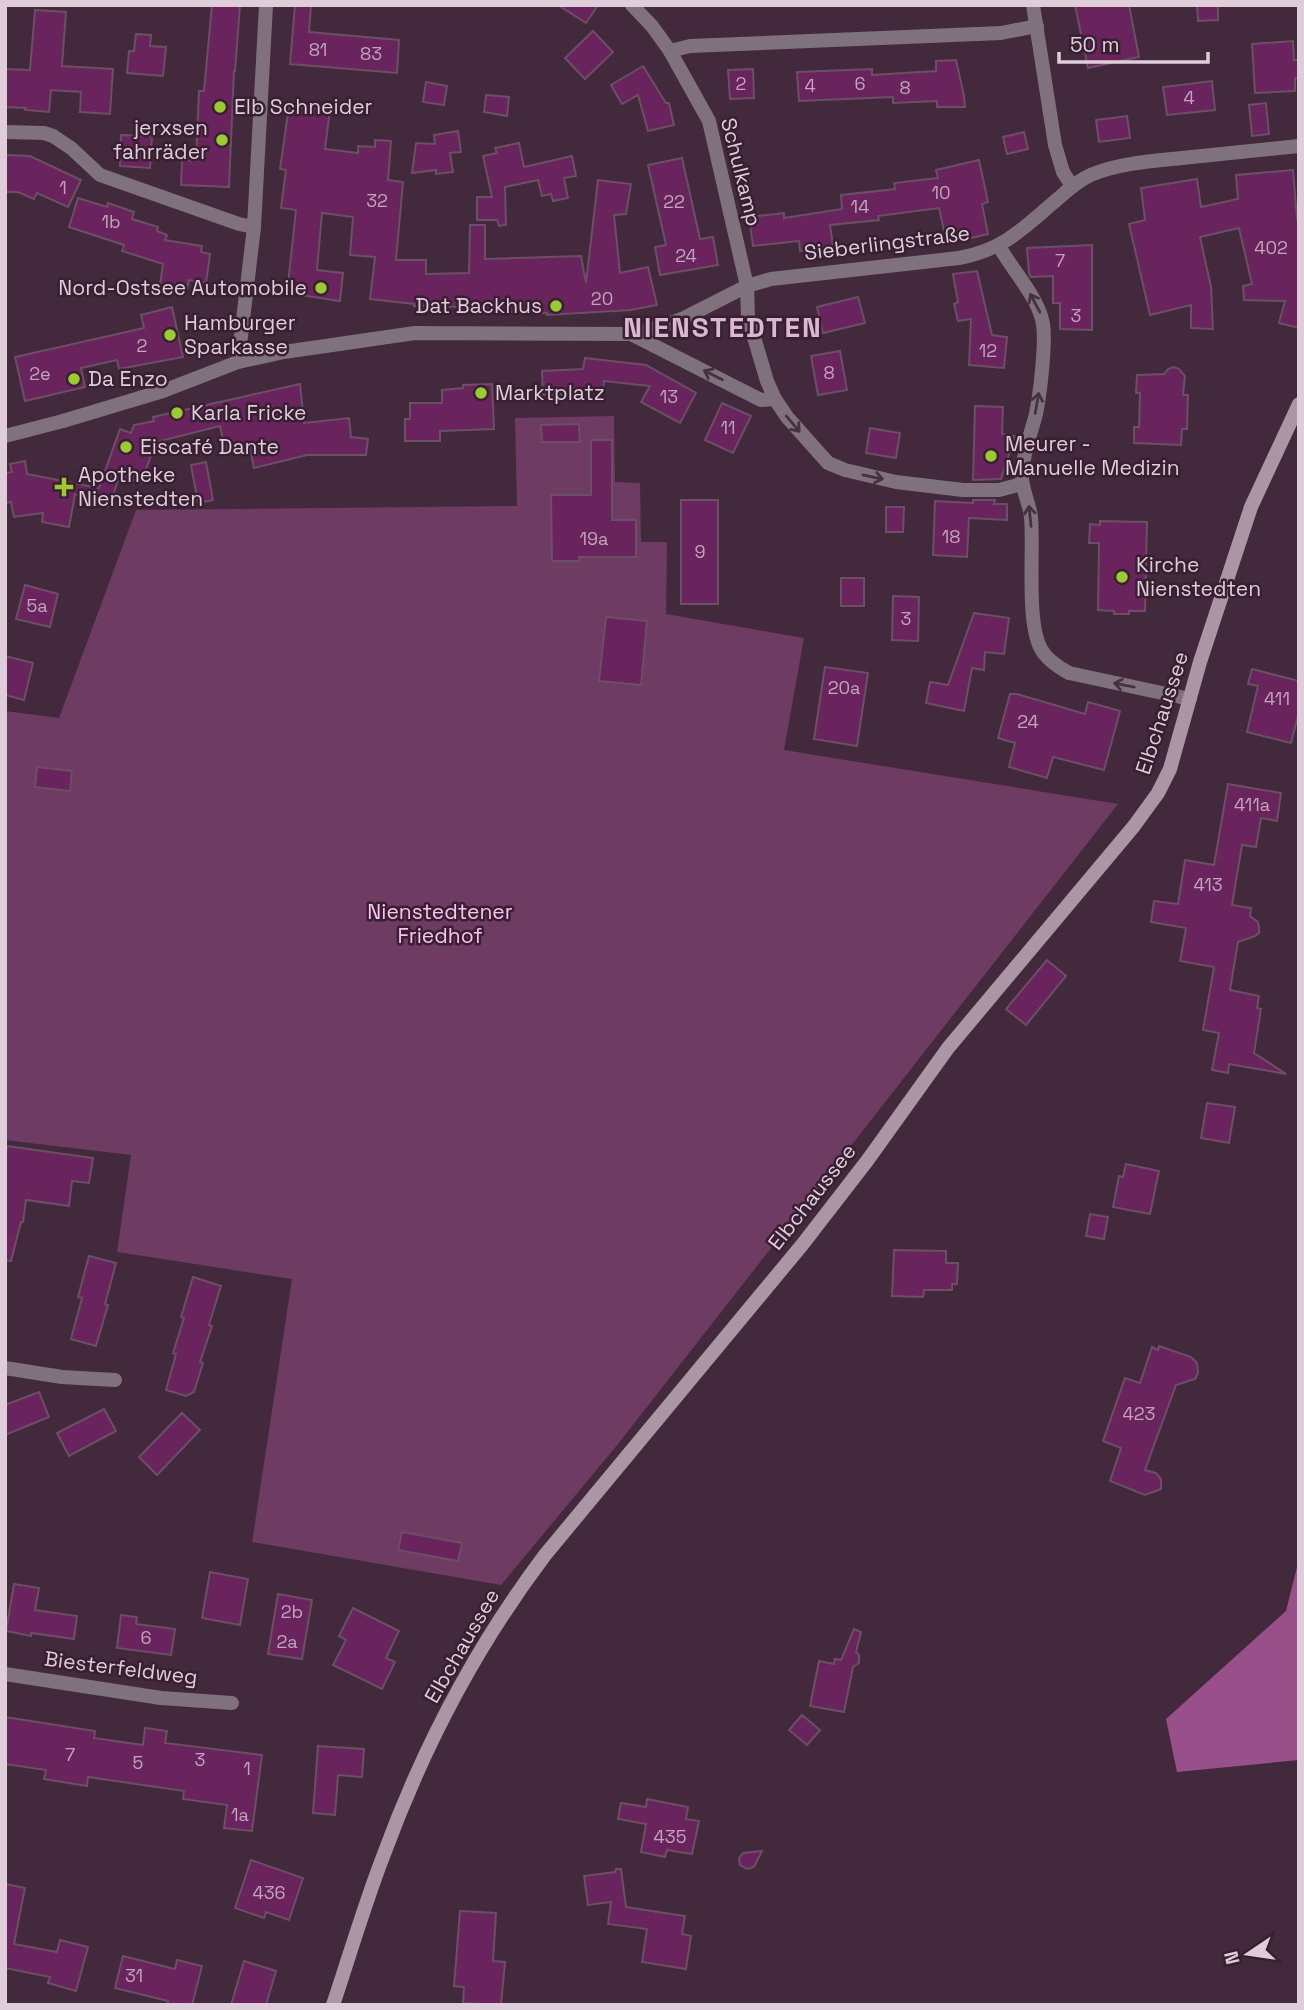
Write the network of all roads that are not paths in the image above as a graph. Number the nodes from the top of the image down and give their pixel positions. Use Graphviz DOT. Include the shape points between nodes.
graph roads {
  1 [pos="266,5"];
  2 [pos="632,5"];
  3 [pos="1034,5"];
  4 [pos="1037,26"];
  5 [pos="670,51"];
  6 [pos="5,132"];
  7 [pos="1299,146"];
  8 [pos="1072,186"];
  9 [pos="254,227"];
  10 [pos="999,246"];
  11 [pos="747,286"];
  12 [pos="631,334"];
  13 [pos="238,362"];
  14 [pos="775,399"];
  15 [pos="1299,404"];
  16 [pos="5,436"];
  17 [pos="1022,484"];
  18 [pos="1190,699"];
  19 [pos="5,1368"];
  20 [pos="115,1380"];
  21 [pos="5,1674"];
  22 [pos="232,1703"];
  23 [pos="333,2005"];
  1 -- 9 [label="street"];
  2 -- 5 [label="street, Schulkamp"];
  3 -- 4 [label="street"];
  4 -- 5 [label="street" via="1001,33 690,46"];
  4 -- 8 [label="street" via="1055,145"];
  5 -- 11 [label="street, Schulkamp" via="709,121"];
  6 -- 9 [label="street" via="53,136 100,175"];
  7 -- 8 [label="street, Sieberlingstraße" via="1111,168"];
  8 -- 10 [label="street, Sieberlingstraße"];
  9 -- 13 [label="street"];
  10 -- 11 [label="street, Sieberlingstraße" via="959,258 801,275"];
  17 -- 10 [label="street, one-way" via="1023,459 1039,395 1044,325 1035,300"];
  11 -- 12 [label="street, Sieberlingstraße" via="684,318"];
  11 -- 14 [label="street, Schulkamp" via="748,317"];
  12 -- 13 [label="street" via="415,333"];
  14 -- 12 [label="street, one-way" via="761,400"];
  13 -- 16 [label="street" via="163,391"];
  14 -- 17 [label="street, Schulkamp, one-way" via="828,463 845,470 963,490 999,490"];
  15 -- 18 [label="main road, Elbchaussee" via="1251,507"];
  18 -- 17 [label="street, one-way" via="1078,676 1043,652 1035,628 1031,519"];
  18 -- 23 [label="main road, Elbchaussee" via="1164,781 1134,826 948,1048 803,1245 559,1538 508,1606 441,1724 398,1817"];
  19 -- 20 [label="street"];
  21 -- 22 [label="street, Biesterfeldweg" via="161,1698"];
}
